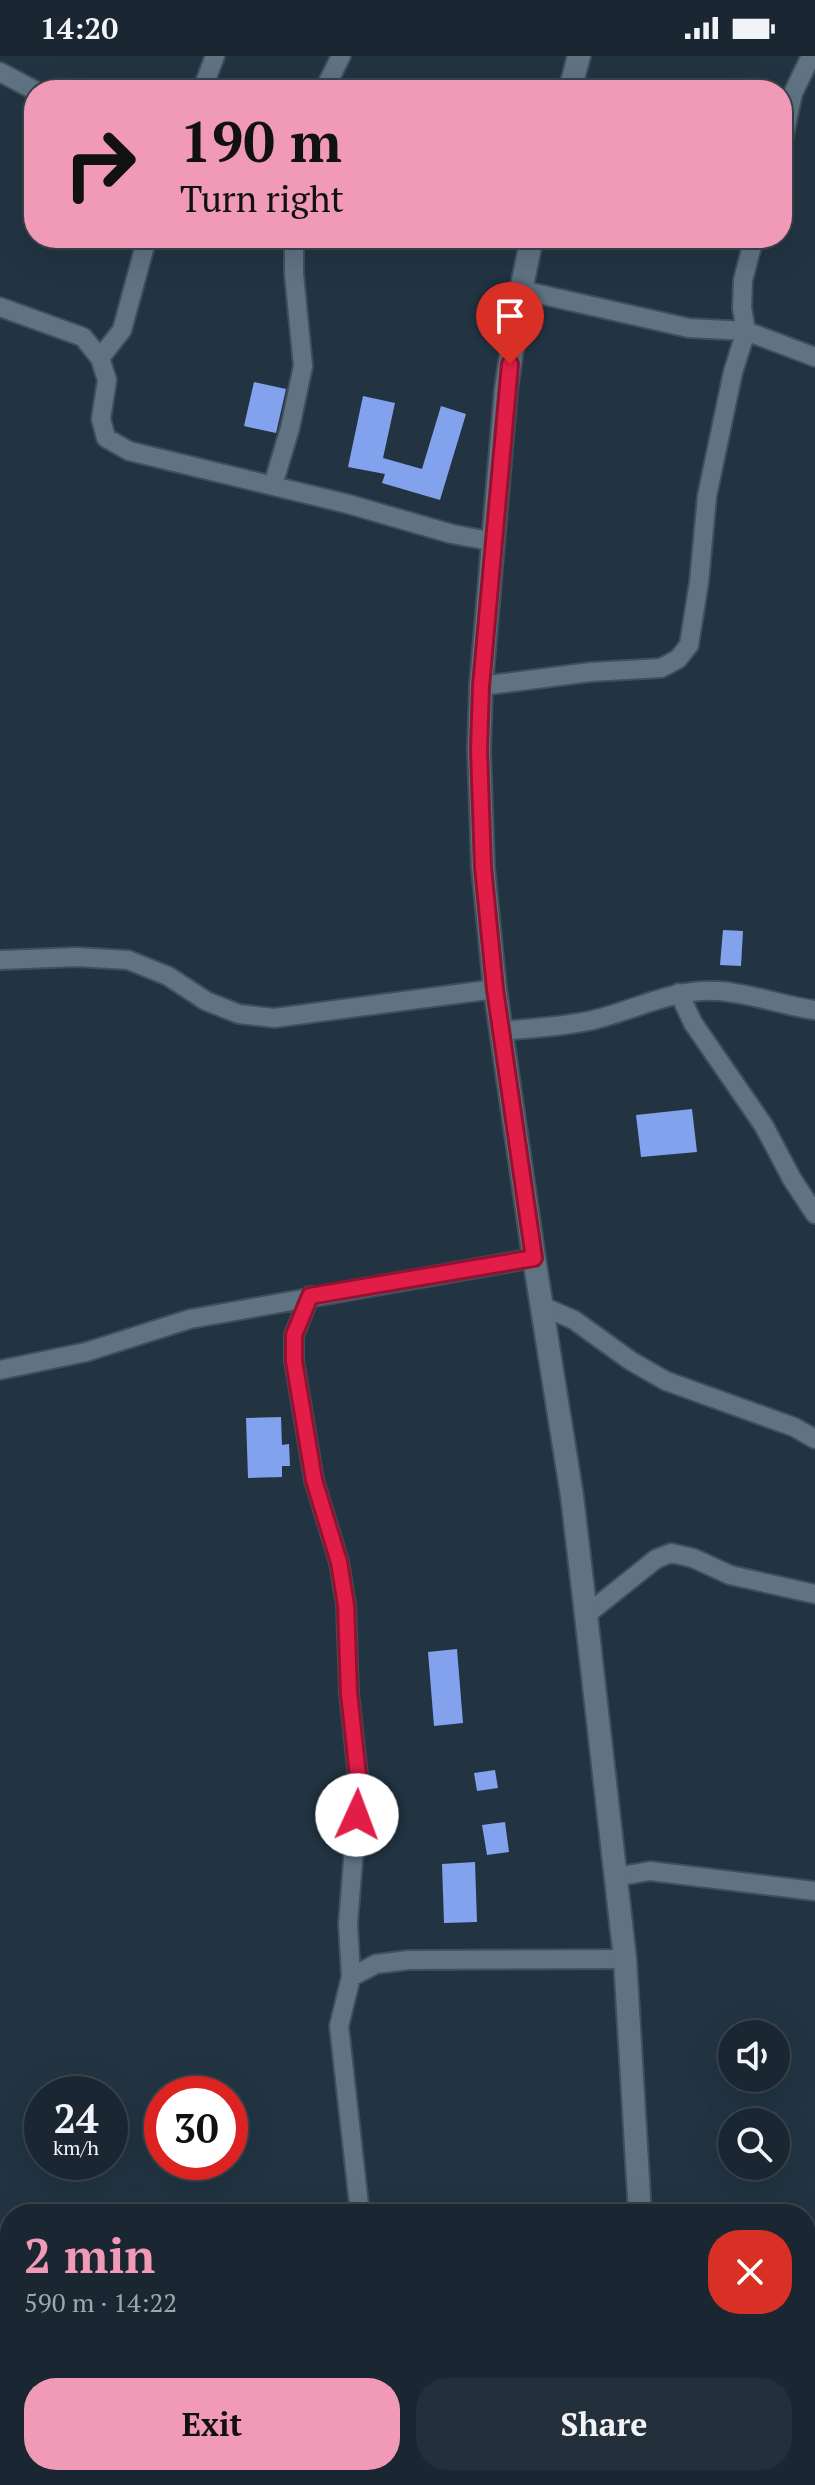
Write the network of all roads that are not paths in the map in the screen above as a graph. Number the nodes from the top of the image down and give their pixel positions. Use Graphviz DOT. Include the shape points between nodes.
graph roads {
  1 [pos="215,56"];
  2 [pos="341,56"];
  3 [pos="579,56"];
  4 [pos="811,56"];
  5 [pos="0,72"];
  6 [pos="206,80"];
  7 [pos="329,80"];
  8 [pos="573,80"];
  9 [pos="24,85"];
  10 [pos="792,98"];
  11 [pos="144,248"];
  12 [pos="294,248"];
  13 [pos="530,248"];
  14 [pos="751,248"];
  15 [pos="521,290"];
  16 [pos="0,307"];
  17 [pos="746,331"];
  18 [pos="815,357"];
  19 [pos="100,358"];
  20 [pos="273,485"];
  21 [pos="495,542"];
  22 [pos="481,686"];
  23 [pos="0,960"];
  24 [pos="495,989"];
  25 [pos="679,993"];
  26 [pos="815,1010"];
  27 [pos="501,1031"];
  28 [pos="815,1214"];
  29 [pos="534,1258"];
  30 [pos="310,1296"];
  31 [pos="542,1306"];
  32 [pos="0,1370"];
  33 [pos="815,1439"];
  34 [pos="815,1594"];
  35 [pos="586,1615"];
  36 [pos="615,1877"];
  37 [pos="815,1891"];
  38 [pos="625,1959"];
  39 [pos="351,1977"];
  40 [pos="359,2204"];
  41 [pos="639,2204"];
  1 -- 6 [label="street"];
  2 -- 7 [label="street"];
  3 -- 8 [label="street"];
  4 -- 10 [label="street"];
  5 -- 9 [label="street"];
  11 -- 19 [label="street" via="122,330"];
  12 -- 20 [label="street" via="303,366"];
  13 -- 15 [label="street"];
  14 -- 17 [label="street" via="743,280"];
  15 -- 17 [label="street" via="689,328"];
  15 -- 21 [label="street" via="506,389"];
  16 -- 19 [label="street" via="83,337"];
  17 -- 18 [label="street"];
  17 -- 22 [label="street" via="707,496 689,645 661,668"];
  19 -- 20 [label="street" via="107,380 101,419 106,438 129,451"];
  20 -- 21 [label="street"];
  21 -- 22 [label="street"];
  22 -- 24 [label="street" via="483,867"];
  23 -- 24 [label="street" via="128,960 168,976 206,1001 239,1014 274,1018"];
  24 -- 27 [label="street"];
  25 -- 26 [label="street" via="718,990"];
  25 -- 27 [label="street" via="581,1022"];
  25 -- 28 [label="street"];
  27 -- 29 [label="street"];
  29 -- 30 [label="street"];
  29 -- 31 [label="street"];
  30 -- 32 [label="street" via="190,1319 86,1352"];
  30 -- 39 [label="street" via="294,1335 294,1361 314,1480 346,1605 359,1785 348,1924"];
  31 -- 33 [label="street" via="574,1320 666,1381"];
  31 -- 35 [label="street"];
  34 -- 35 [label="street" via="730,1575 671,1553"];
  35 -- 36 [label="street"];
  36 -- 37 [label="street" via="650,1871"];
  36 -- 38 [label="street"];
  38 -- 39 [label="street" via="409,1960 376,1964"];
  38 -- 41 [label="street"];
  39 -- 40 [label="street" via="339,2026"];
}
